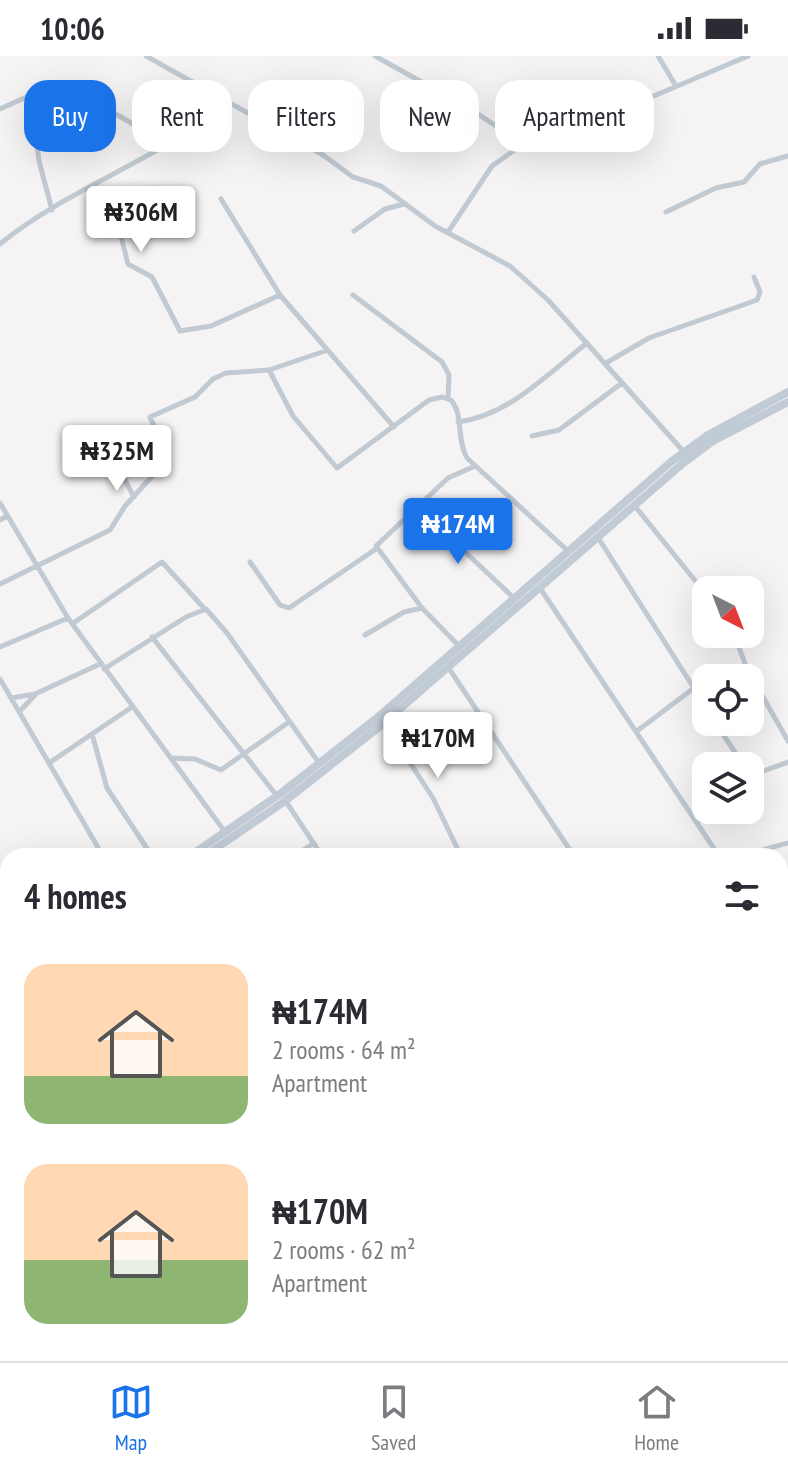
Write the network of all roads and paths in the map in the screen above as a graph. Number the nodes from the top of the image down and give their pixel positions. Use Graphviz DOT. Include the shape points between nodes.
graph roads {
  1 [pos="146,56"];
  2 [pos="375,56"];
  3 [pos="658,56"];
  4 [pos="748,56"];
  5 [pos="187,80"];
  6 [pos="676,86"];
  7 [pos="654,94"];
  8 [pos="232,106"];
  9 [pos="0,109"];
  10 [pos="495,125"];
  11 [pos="150,152"];
  12 [pos="512,152"];
  13 [pos="788,156"];
  14 [pos="93,186"];
  15 [pos="221,199"];
  16 [pos="405,204"];
  17 [pos="52,210"];
  18 [pos="666,212"];
  19 [pos="354,231"];
  20 [pos="448,232"];
  21 [pos="0,244"];
  22 [pos="754,277"];
  23 [pos="280,295"];
  24 [pos="353,295"];
  25 [pos="587,343"];
  26 [pos="325,351"];
  27 [pos="606,363"];
  28 [pos="271,371"];
  29 [pos="622,383"];
  30 [pos="788,392"];
  31 [pos="448,398"];
  32 [pos="788,402"];
  33 [pos="458,422"];
  34 [pos="394,427"];
  35 [pos="532,436"];
  36 [pos="684,452"];
  37 [pos="116,454"];
  38 [pos="475,466"];
  39 [pos="134,497"];
  40 [pos="632,502"];
  41 [pos="0,503"];
  42 [pos="421,503"];
  43 [pos="7,516"];
  44 [pos="0,520"];
  45 [pos="595,534"];
  46 [pos="376,549"];
  47 [pos="572,555"];
  48 [pos="250,562"];
  49 [pos="37,568"];
  50 [pos="692,577"];
  51 [pos="0,584"];
  52 [pos="538,586"];
  53 [pos="518,602"];
  54 [pos="203,608"];
  55 [pos="422,608"];
  56 [pos="70,621"];
  57 [pos="365,635"];
  58 [pos="152,637"];
  59 [pos="0,647"];
  60 [pos="739,648"];
  61 [pos="464,650"];
  62 [pos="102,666"];
  63 [pos="448,666"];
  64 [pos="0,679"];
  65 [pos="692,685"];
  66 [pos="692,690"];
  67 [pos="35,694"];
  68 [pos="12,698"];
  69 [pos="132,707"];
  70 [pos="20,711"];
  71 [pos="289,722"];
  72 [pos="384,723"];
  73 [pos="637,731"];
  74 [pos="92,734"];
  75 [pos="788,741"];
  76 [pos="243,754"];
  77 [pos="171,758"];
  78 [pos="788,762"];
  79 [pos="49,763"];
  80 [pos="319,764"];
  81 [pos="764,771"];
  82 [pos="281,797"];
  83 [pos="692,816"];
  84 [pos="697,824"];
  85 [pos="227,835"];
  86 [pos="314,843"];
  87 [pos="98,848"];
  88 [pos="147,848"];
  89 [pos="204,848"];
  90 [pos="213,848"];
  91 [pos="306,848"];
  92 [pos="317,848"];
  93 [pos="457,848"];
  94 [pos="569,848"];
  95 [pos="714,848"];
  1 -- 5 [label="street"];
  2 -- 10 [label="street"];
  3 -- 6 [label="street"];
  4 -- 6 [label="street"];
  6 -- 7 [label="street"];
  8 -- 16 [label="street"];
  9 -- 17 [label="street" via="31,95"];
  11 -- 14 [label="street"];
  12 -- 20 [label="street" via="492,166"];
  13 -- 18 [label="street" via="760,164 744,182 716,188"];
  14 -- 17 [label="street"];
  14 -- 23 [label="street" via="120,232 128,264 152,277 180,331 211,326"];
  15 -- 23 [label="street"];
  16 -- 19 [label="street" via="385,209"];
  16 -- 20 [label="street"];
  17 -- 21 [label="street"];
  20 -- 25 [label="street" via="510,266"];
  22 -- 27 [label="street" via="760,292 757,300 649,338"];
  23 -- 26 [label="street"];
  24 -- 31 [label="street" via="442,362 449,375"];
  25 -- 27 [label="street"];
  25 -- 33 [label="street" via="483,418"];
  26 -- 28 [label="street"];
  26 -- 34 [label="street"];
  27 -- 29 [label="street"];
  28 -- 34 [label="street" via="293,416 335,467 344,466"];
  28 -- 39 [label="street" via="226,373 195,397 150,417 163,447 161,460"];
  29 -- 35 [label="street" via="559,430"];
  29 -- 36 [label="street"];
  30 -- 36 [label="street"];
  31 -- 33 [label="street" via="456,404"];
  31 -- 34 [label="street" via="429,400"];
  32 -- 40 [label="street" via="713,441"];
  33 -- 38 [label="street" via="458,439"];
  36 -- 40 [label="street"];
  37 -- 39 [label="street"];
  38 -- 42 [label="street" via="448,478"];
  38 -- 47 [label="street"];
  39 -- 49 [label="street" via="110,530"];
  40 -- 45 [label="street"];
  40 -- 50 [label="street"];
  41 -- 43 [label="street"];
  42 -- 46 [label="street"];
  42 -- 53 [label="street"];
  43 -- 44 [label="street"];
  43 -- 49 [label="street"];
  45 -- 47 [label="street"];
  45 -- 65 [label="street"];
  46 -- 48 [label="street" via="289,608 280,605"];
  46 -- 55 [label="street"];
  47 -- 52 [label="street"];
  49 -- 51 [label="street"];
  49 -- 56 [label="street"];
  52 -- 53 [label="street"];
  52 -- 73 [label="street"];
  53 -- 61 [label="street"];
  54 -- 56 [label="street" via="162,562"];
  54 -- 58 [label="street"];
  54 -- 71 [label="street" via="227,633"];
  55 -- 57 [label="street" via="404,612"];
  55 -- 61 [label="street"];
  56 -- 59 [label="street"];
  56 -- 62 [label="street"];
  58 -- 62 [label="street"];
  58 -- 76 [label="street"];
  60 -- 75 [label="street"];
  61 -- 63 [label="street"];
  62 -- 67 [label="street"];
  62 -- 69 [label="street"];
  63 -- 72 [label="street"];
  63 -- 80 [label="street"];
  63 -- 94 [label="street"];
  64 -- 68 [label="street"];
  66 -- 73 [label="street"];
  67 -- 68 [label="street"];
  67 -- 70 [label="street"];
  68 -- 70 [label="street"];
  69 -- 74 [label="street"];
  69 -- 77 [label="street"];
  70 -- 79 [label="street"];
  71 -- 76 [label="street"];
  71 -- 80 [label="street"];
  72 -- 82 [label="street"];
  72 -- 93 [label="street" via="433,798"];
  73 -- 83 [label="street"];
  74 -- 79 [label="street"];
  74 -- 88 [label="street" via="107,788"];
  76 -- 77 [label="street" via="221,770 195,759"];
  76 -- 82 [label="street"];
  77 -- 85 [label="street"];
  78 -- 81 [label="street"];
  79 -- 87 [label="street"];
  80 -- 82 [label="street"];
  82 -- 85 [label="street"];
  82 -- 86 [label="street"];
  84 -- 95 [label="street"];
  85 -- 89 [label="street"];
  85 -- 90 [label="street"];
  86 -- 91 [label="street"];
  86 -- 92 [label="street"];
}
